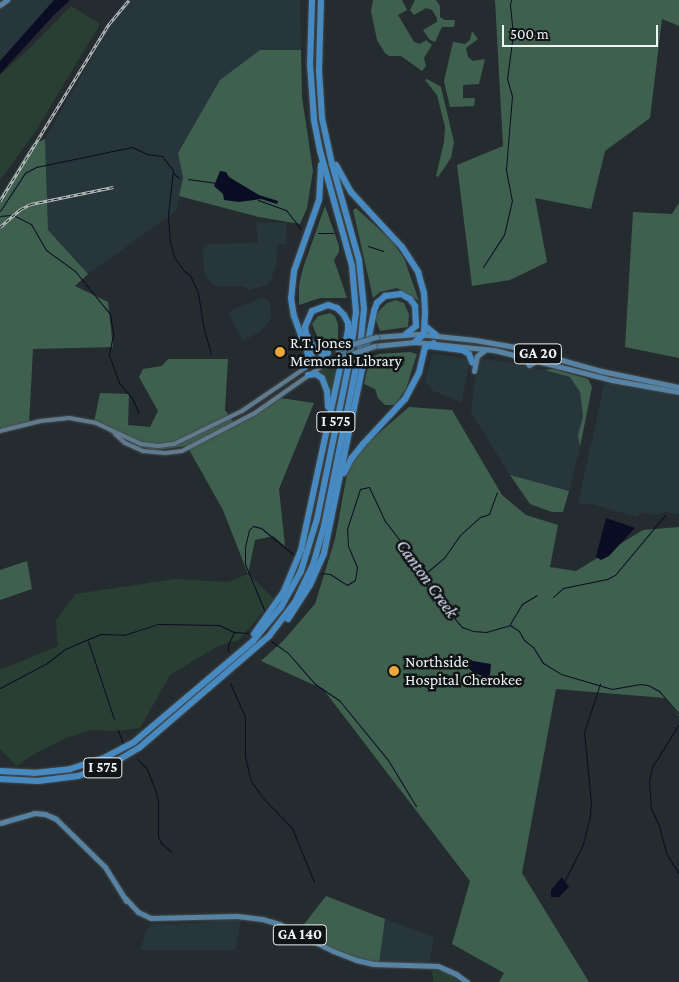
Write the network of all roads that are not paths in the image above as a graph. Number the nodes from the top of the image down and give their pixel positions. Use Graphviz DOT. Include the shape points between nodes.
graph roads {
  1 [pos="7,0"];
  2 [pos="311,0"];
  3 [pos="321,0"];
  4 [pos="0,5"];
  5 [pos="321,100"];
  6 [pos="320,151"];
  7 [pos="424,324"];
  8 [pos="406,334"];
  9 [pos="424,334"];
  10 [pos="436,335"];
  11 [pos="415,342"];
  12 [pos="434,344"];
  13 [pos="461,346"];
  14 [pos="307,347"];
  15 [pos="486,349"];
  16 [pos="328,353"];
  17 [pos="472,359"];
  18 [pos="314,361"];
  19 [pos="422,362"];
  20 [pos="325,364"];
  21 [pos="304,367"];
  22 [pos="474,371"];
  23 [pos="308,374"];
  24 [pos="679,387"];
  25 [pos="679,392"];
  26 [pos="327,423"];
  27 [pos="98,424"];
  28 [pos="0,431"];
  29 [pos="337,494"];
  30 [pos="256,649"];
  31 [pos="223,667"];
  32 [pos="0,771"];
  33 [pos="2,779"];
  34 [pos="0,824"];
  35 [pos="467,982"];
  1 -- 4 [label="main road"];
  2 -- 6 [label="highway, I 575" via="311,91"];
  3 -- 5 [label="highway, I 575"];
  5 -- 7 [label="highway" via="331,148 344,182 415,266 424,292"];
  5 -- 30 [label="highway, I 575" via="328,149 360,265 364,302 362,332 316,558 289,611"];
  6 -- 14 [label="highway" via="319,200 291,288 294,316"];
  6 -- 31 [label="highway, I 575" via="354,273 356,321 350,358 314,529 301,571 270,622"];
  7 -- 9 [label="highway"];
  7 -- 10 [label="highway" via="429,332"];
  8 -- 9 [label="main road, GA 20"];
  8 -- 16 [label="main road, GA 20, bridge" via="353,342"];
  8 -- 29 [label="highway" via="416,326 415,306 401,294 385,296 374,311"];
  9 -- 10 [label="main road, GA 20"];
  9 -- 11 [label="highway"];
  10 -- 24 [label="main road, GA 20" via="515,347 601,371"];
  11 -- 12 [label="main road"];
  11 -- 20 [label="main road, bridge" via="374,346"];
  12 -- 13 [label="main road, GA 20"];
  12 -- 19 [label="highway" via="425,348"];
  13 -- 15 [label="main road, GA 20"];
  13 -- 17 [label="main road"];
  14 -- 18 [label="highway"];
  14 -- 21 [label="highway" via="308,360"];
  15 -- 22 [label="main road" via="476,356"];
  15 -- 25 [label="main road, GA 20" via="612,380"];
  16 -- 18 [label="main road"];
  16 -- 26 [label="highway" via="314,348 305,327 312,311 324,306 340,310 348,326"];
  17 -- 19 [label="highway" via="462,350 431,346"];
  18 -- 20 [label="highway"];
  18 -- 21 [label="main road"];
  19 -- 29 [label="highway" via="405,399 351,459"];
  20 -- 23 [label="main road"];
  21 -- 27 [label="main road" via="242,411 174,444 141,444"];
  23 -- 26 [label="highway" via="320,375 324,383"];
  23 -- 27 [label="main road" via="255,413 178,452 143,451"];
  26 -- 31 [label="highway" via="301,550 291,577 267,618"];
  27 -- 28 [label="main road" via="61,418"];
  29 -- 30 [label="highway" via="324,553 310,585 286,621"];
  30 -- 33 [label="highway, I 575" via="147,743 119,760 95,771 63,779"];
  31 -- 32 [label="highway, I 575" via="143,735 104,758 56,772"];
  34 -- 35 [label="main road, GA 140" via="37,813 56,818 106,867 138,912 154,919 262,919 356,960 438,966"];
}
